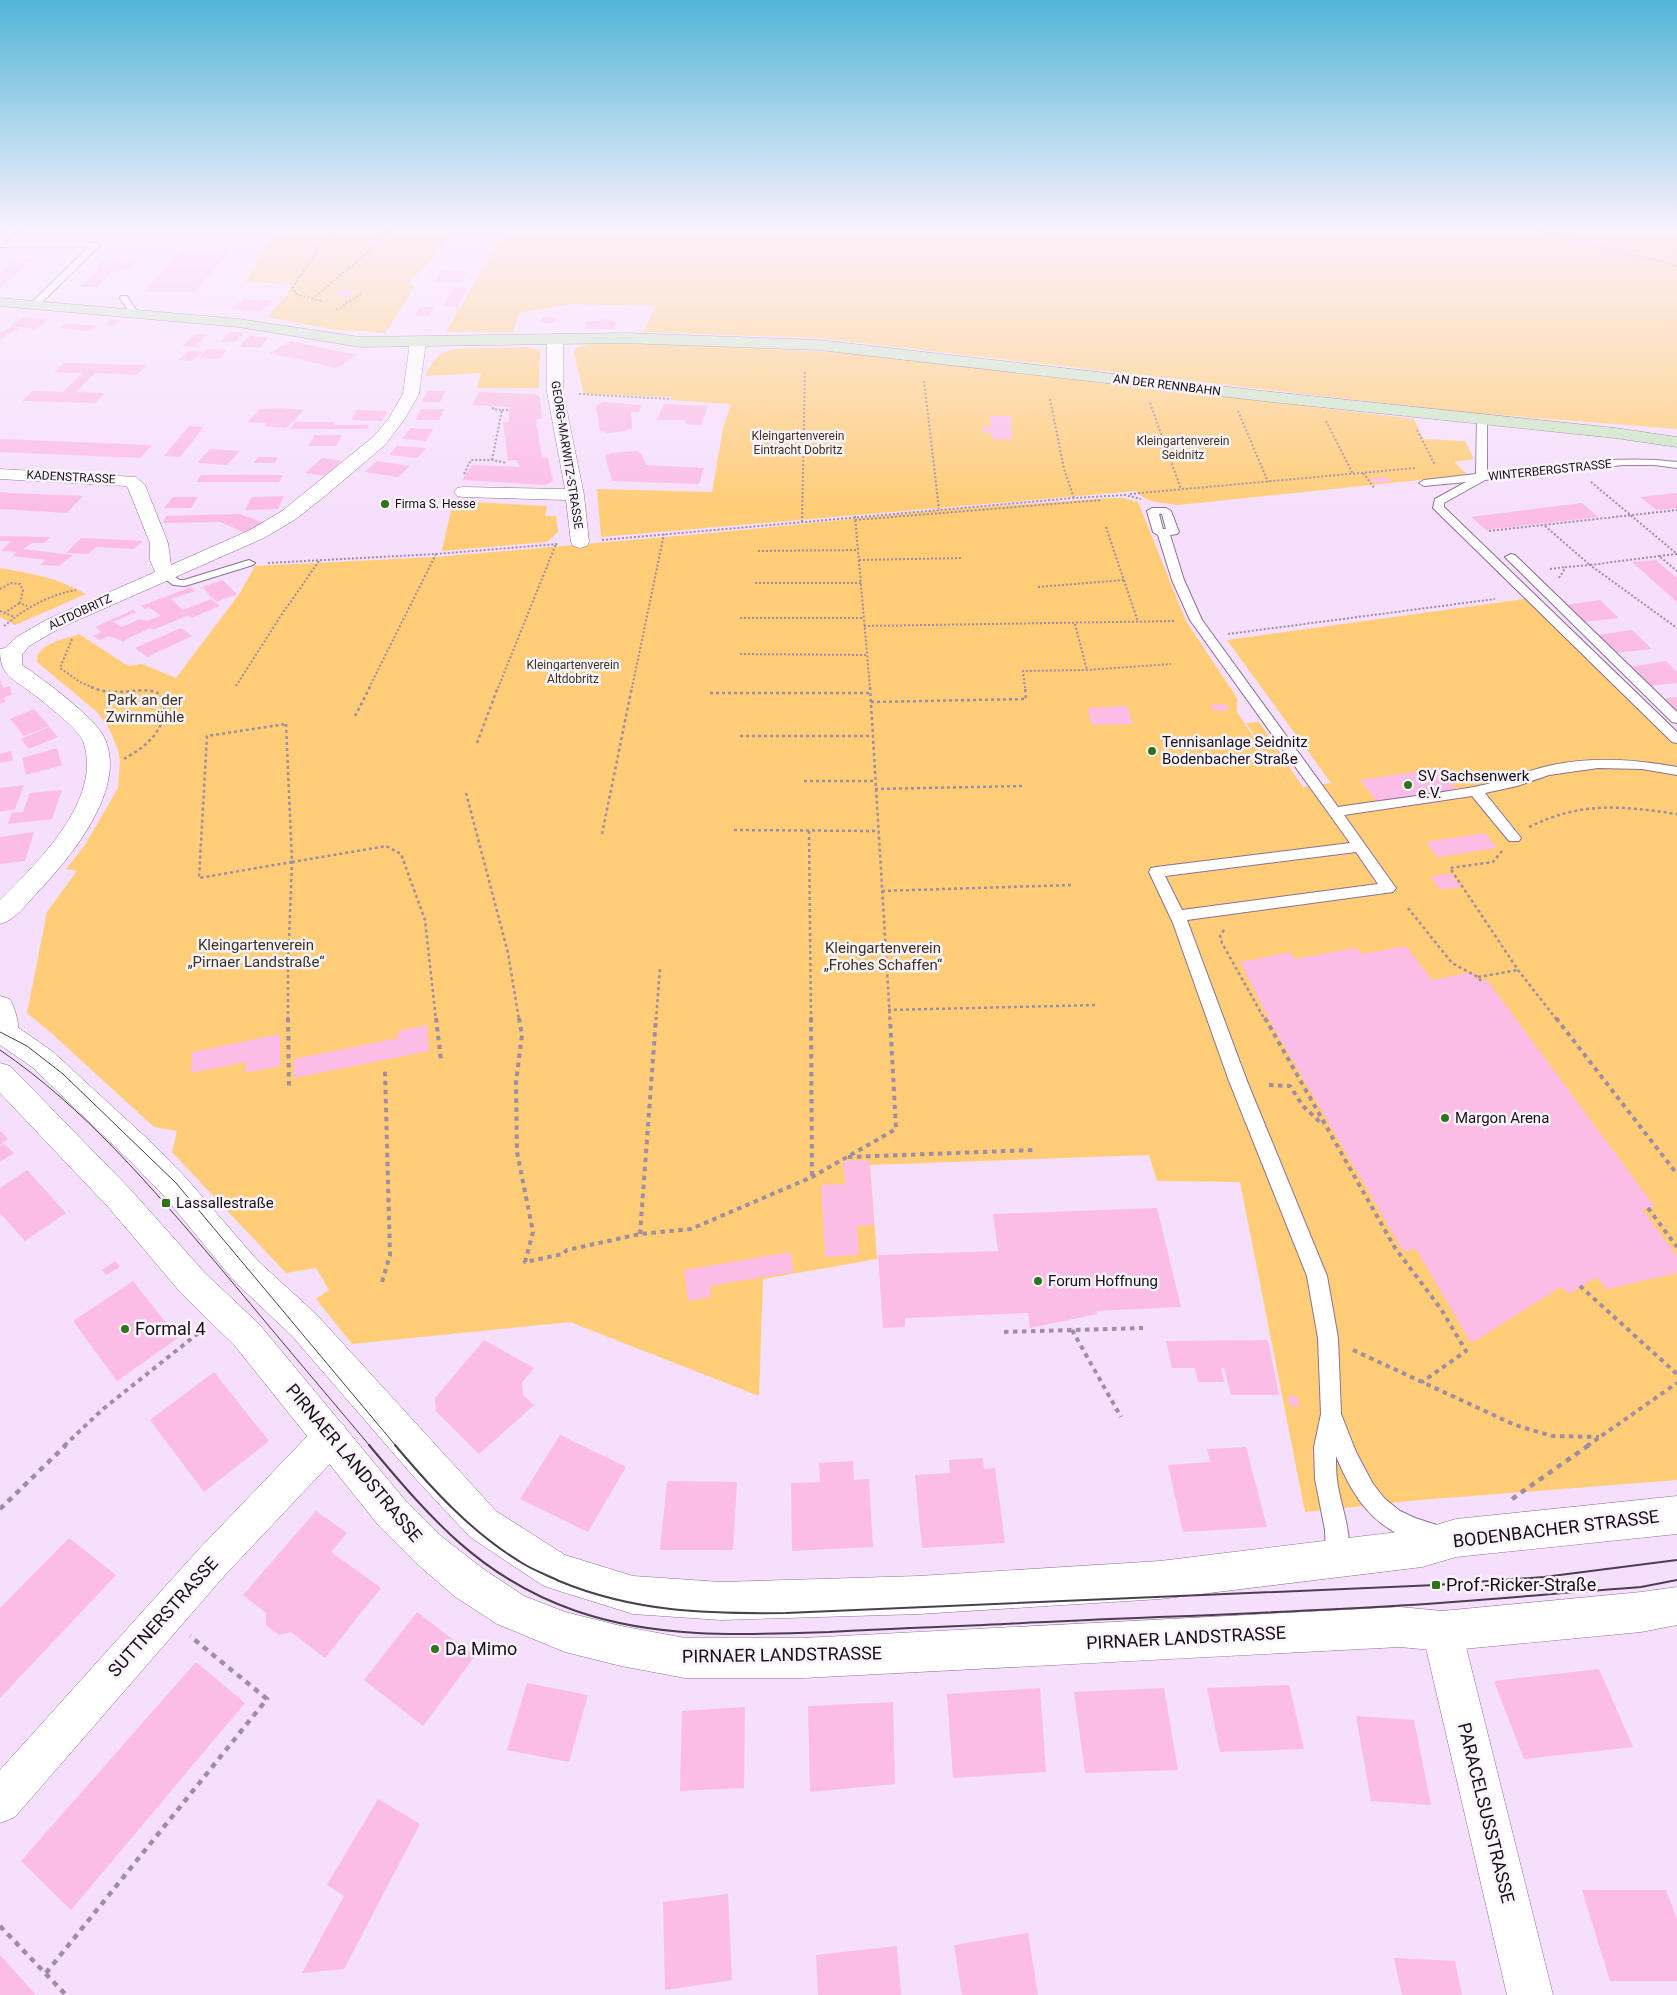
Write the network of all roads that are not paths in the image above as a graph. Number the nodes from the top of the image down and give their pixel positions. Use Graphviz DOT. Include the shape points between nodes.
graph roads {
  1 [pos="230,322"];
  2 [pos="555,339"];
  3 [pos="418,342"];
  4 [pos="1482,420"];
  5 [pos="1615,433"];
  6 [pos="1677,436"];
  7 [pos="1677,442"];
  8 [pos="1677,466"];
  9 [pos="0,474"];
  10 [pos="1481,478"];
  11 [pos="1424,484"];
  12 [pos="463,492"];
  13 [pos="575,495"];
  14 [pos="1160,511"];
  15 [pos="1163,532"];
  16 [pos="580,542"];
  17 [pos="1511,557"];
  18 [pos="249,564"];
  19 [pos="165,574"];
  20 [pos="1196,620"];
  21 [pos="6,654"];
  22 [pos="1677,719"];
  23 [pos="1677,739"];
  24 [pos="1677,771"];
  25 [pos="1475,791"];
  26 [pos="1336,812"];
  27 [pos="1514,838"];
  28 [pos="1360,847"];
  29 [pos="0,915"];
  30 [pos="1177,916"];
  31 [pos="2,1023"];
  32 [pos="0,1074"];
  33 [pos="1331,1414"];
  34 [pos="331,1437"];
  35 [pos="1677,1515"];
  36 [pos="1456,1538"];
  37 [pos="1338,1557"];
  38 [pos="1677,1606"];
  39 [pos="1442,1631"];
  40 [pos="0,1802"];
  41 [pos="1530,1995"];
  1 -- 3 [label="main road, AN DER RENNBAHN" via="360,342"];
  2 -- 3 [label="main road, AN DER RENNBAHN"];
  2 -- 4 [label="main road, AN DER RENNBAHN" via="624,338 819,346"];
  2 -- 13 [label="street, GEORG-MARWITZ-STRASSE" via="556,392"];
  3 -- 19 [label="street, ALTDOBRITZ" via="411,394 379,441 289,515 242,541"];
  4 -- 5 [label="main road, AN DER RENNBAHN"];
  4 -- 10 [label="lane"];
  5 -- 6 [label="main road, AN DER RENNBAHN"];
  5 -- 7 [label="main road, AN DER RENNBAHN"];
  8 -- 10 [label="lane, WINTERBERGSTRASSE" via="1622,462"];
  9 -- 19 [label="street, KADENSTRASSE" via="130,481 136,486 159,543"];
  10 -- 11 [label="lane, WINTERBERGSTRASSE"];
  10 -- 23 [label="lane" via="1443,498 1438,508"];
  12 -- 13 [label="street"];
  13 -- 16 [label="street, GEORG-MARWITZ-STRASSE"];
  14 -- 15 [label="lane" via="1166,511 1174,532"];
  15 -- 20 [label="lane" via="1178,580"];
  17 -- 22 [label="lane"];
  18 -- 19 [label="lane" via="185,583 176,582"];
  19 -- 21 [label="street, ALTDOBRITZ" via="53,624"];
  20 -- 26 [label="lane"];
  21 -- 29 [label="street" via="12,668 41,688 94,739 100,771 90,803 69,839"];
  24 -- 25 [label="lane" via="1642,765 1598,764 1547,771"];
  25 -- 26 [label="lane"];
  25 -- 27 [label="lane"];
  26 -- 28 [label="lane"];
  28 -- 30 [label="lane" via="1156,872"];
  28 -- 30 [label="lane" via="1388,888"];
  30 -- 33 [label="lane" via="1238,1081 1317,1276 1328,1338"];
  31 -- 37 [label="street" via="148,1159 246,1271 304,1325 483,1524 556,1571 634,1595 720,1601 919,1595 1160,1580"];
  32 -- 34 [label="street, PIRNAER LANDSTRASSE" via="120,1199 193,1284 247,1335"];
  33 -- 36 [label="lane" via="1348,1460 1366,1495 1384,1513 1397,1523 1420,1532"];
  33 -- 37 [label="lane" via="1325,1447 1326,1479"];
  34 -- 39 [label="street, PIRNAER LANDSTRASSE" via="392,1513 428,1549 468,1582 511,1610 565,1632 685,1658 803,1658 1400,1626"];
  34 -- 40 [label="street, SUTTNERSTRASSE" via="212,1562"];
  35 -- 36 [label="street, BODENBACHER STRASSE"];
  36 -- 37 [label="street, BODENBACHER STRASSE" via="1422,1548"];
  38 -- 39 [label="street"];
  39 -- 41 [label="street, PARACELSUSSTRASSE"];
}
